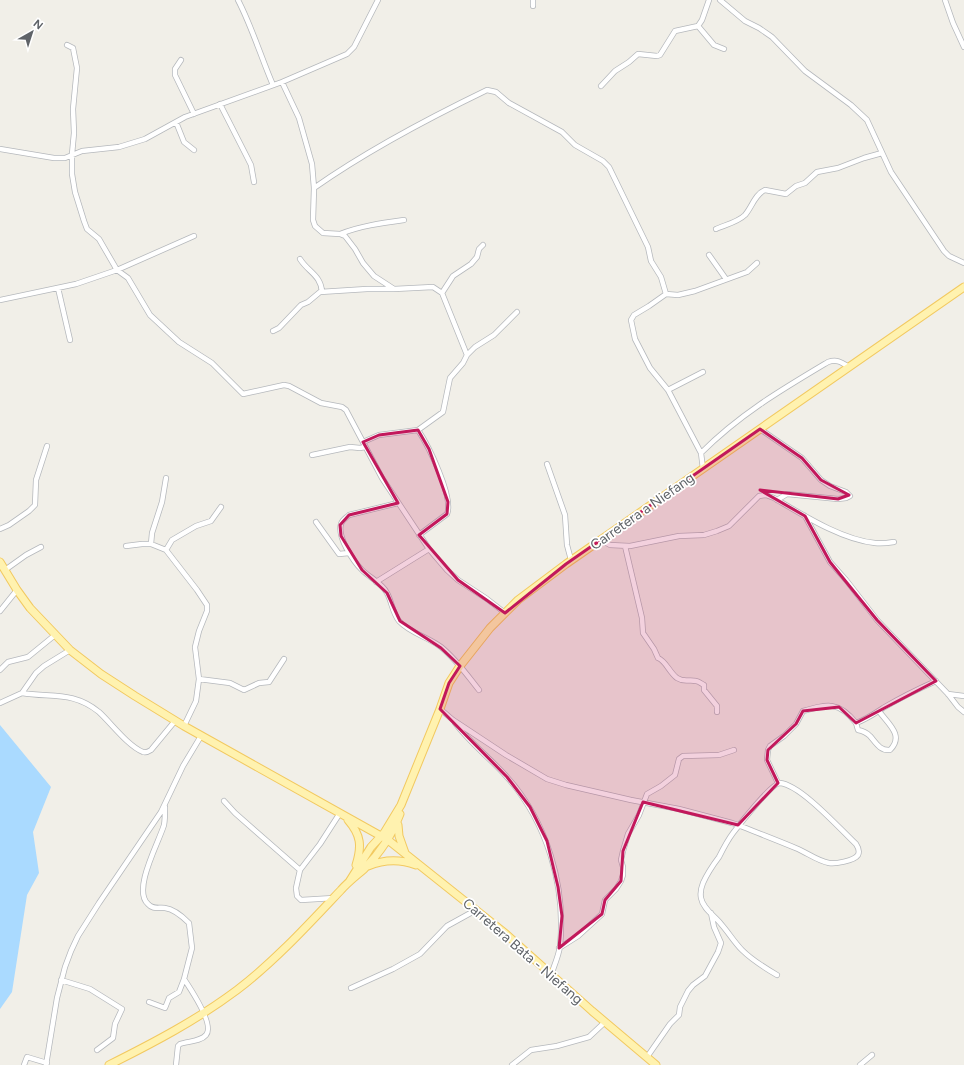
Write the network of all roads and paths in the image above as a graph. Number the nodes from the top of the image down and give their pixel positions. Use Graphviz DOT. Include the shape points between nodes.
graph roads {
  1 [pos="238,0"];
  2 [pos="378,0"];
  3 [pos="533,0"];
  4 [pos="709,0"];
  5 [pos="720,0"];
  6 [pos="945,0"];
  7 [pos="533,6"];
  8 [pos="698,26"];
  9 [pos="67,45"];
  10 [pos="964,47"];
  11 [pos="724,49"];
  12 [pos="182,60"];
  13 [pos="282,82"];
  14 [pos="273,85"];
  15 [pos="602,86"];
  16 [pos="220,104"];
  17 [pos="194,114"];
  18 [pos="176,122"];
  19 [pos="0,149"];
  20 [pos="194,150"];
  21 [pos="882,153"];
  22 [pos="72,154"];
  23 [pos="254,182"];
  24 [pos="314,188"];
  25 [pos="404,220"];
  26 [pos="716,229"];
  27 [pos="340,234"];
  28 [pos="194,236"];
  29 [pos="483,245"];
  30 [pos="708,255"];
  31 [pos="300,259"];
  32 [pos="757,263"];
  33 [pos="964,263"];
  34 [pos="117,270"];
  35 [pos="726,279"];
  36 [pos="58,288"];
  37 [pos="964,288"];
  38 [pos="394,289"];
  39 [pos="322,292"];
  40 [pos="442,293"];
  41 [pos="666,294"];
  42 [pos="0,300"];
  43 [pos="517,312"];
  44 [pos="273,331"];
  45 [pos="70,340"];
  46 [pos="467,355"];
  47 [pos="849,367"];
  48 [pos="703,372"];
  49 [pos="668,390"];
  50 [pos="760,429"];
  51 [pos="418,430"];
  52 [pos="364,444"];
  53 [pos="47,446"];
  54 [pos="701,453"];
  55 [pos="312,455"];
  56 [pos="547,464"];
  57 [pos="703,469"];
  58 [pos="166,478"];
  59 [pos="777,500"];
  60 [pos="398,503"];
  61 [pos="221,507"];
  62 [pos="805,516"];
  63 [pos="316,522"];
  64 [pos="0,529"];
  65 [pos="419,535"];
  66 [pos="601,540"];
  67 [pos="894,542"];
  68 [pos="152,544"];
  69 [pos="126,546"];
  70 [pos="625,546"];
  71 [pos="41,548"];
  72 [pos="429,549"];
  73 [pos="166,550"];
  74 [pos="349,553"];
  75 [pos="571,560"];
  76 [pos="0,562"];
  77 [pos="5,570"];
  78 [pos="376,582"];
  79 [pos="17,590"];
  80 [pos="0,611"];
  81 [pos="504,613"];
  82 [pos="55,635"];
  83 [pos="70,650"];
  84 [pos="284,659"];
  85 [pos="460,666"];
  86 [pos="0,670"];
  87 [pos="199,679"];
  88 [pos="936,681"];
  89 [pos="479,690"];
  90 [pos="22,693"];
  91 [pos="948,694"];
  92 [pos="964,696"];
  93 [pos="0,703"];
  94 [pos="440,709"];
  95 [pos="879,711"];
  96 [pos="717,712"];
  97 [pos="964,712"];
  98 [pos="453,720"];
  99 [pos="175,721"];
  100 [pos="856,723"];
  101 [pos="184,726"];
  102 [pos="201,736"];
  103 [pos="734,750"];
  104 [pos="778,783"];
  105 [pos="224,801"];
  106 [pos="643,802"];
  107 [pos="166,803"];
  108 [pos="401,805"];
  109 [pos="342,814"];
  110 [pos="400,814"];
  111 [pos="738,825"];
  112 [pos="389,826"];
  113 [pos="370,830"];
  114 [pos="381,836"];
  115 [pos="388,840"];
  116 [pos="405,853"];
  117 [pos="365,868"];
  118 [pos="424,868"];
  119 [pos="300,870"];
  120 [pos="353,874"];
  121 [pos="348,882"];
  122 [pos="334,898"];
  123 [pos="476,910"];
  124 [pos="712,913"];
  125 [pos="560,948"];
  126 [pos="551,975"];
  127 [pos="777,976"];
  128 [pos="184,978"];
  129 [pos="61,980"];
  130 [pos="351,988"];
  131 [pos="149,1002"];
  132 [pos="204,1013"];
  133 [pos="605,1022"];
  134 [pos="97,1050"];
  135 [pos="872,1055"];
  136 [pos="647,1057"];
  137 [pos="46,1064"];
  138 [pos="24,1065"];
  139 [pos="109,1065"];
  140 [pos="176,1065"];
  141 [pos="512,1065"];
  142 [pos="656,1065"];
  143 [pos="860,1065"];
  1 -- 14 [label="street" via="248,18"];
  2 -- 13 [label="street" via="351,51"];
  3 -- 7 [label="street"];
  4 -- 8 [label="street"];
  5 -- 21 [label="street" via="745,21 772,37 805,71 863,115"];
  6 -- 10 [label="street"];
  8 -- 11 [label="street" via="714,45"];
  8 -- 15 [label="street" via="675,30 660,54 638,54 615,71"];
  9 -- 22 [label="street" via="73,48 77,68"];
  12 -- 17 [label="street" via="175,69 175,75"];
  13 -- 14 [label="street"];
  13 -- 24 [label="street" via="303,130 312,164"];
  14 -- 16 [label="street"];
  16 -- 17 [label="street"];
  16 -- 23 [label="street" via="247,157"];
  17 -- 18 [label="street"];
  18 -- 20 [label="street" via="184,142"];
  18 -- 22 [label="street" via="145,139 119,147"];
  19 -- 22 [label="street" via="54,158 65,158"];
  21 -- 26 [label="street" via="838,168 817,172 805,183 786,194 765,190 745,215"];
  21 -- 33 [label="street" via="895,178 944,251"];
  22 -- 34 [label="street" via="75,192 87,229 99,239"];
  24 -- 27 [label="street" via="315,226 323,233"];
  24 -- 41 [label="street" via="433,116 487,90 496,92 509,103 562,132 575,145 609,167 641,231 651,261 663,281"];
  25 -- 27 [label="street"];
  27 -- 38 [label="street" via="356,249 374,276"];
  28 -- 34 [label="street"];
  29 -- 40 [label="street" via="477,257 453,276"];
  30 -- 35 [label="street"];
  31 -- 39 [label="street" via="319,279"];
  32 -- 35 [label="street" via="747,272"];
  34 -- 36 [label="street"];
  34 -- 52 [label="street" via="128,278 150,315 179,342 212,363 243,394 284,385 321,403 342,407"];
  35 -- 41 [label="street" via="695,291 678,295"];
  36 -- 42 [label="street"];
  36 -- 45 [label="street"];
  37 -- 47 [label="main road, Carretera a Niefang"];
  38 -- 39 [label="street"];
  38 -- 40 [label="street" via="433,287"];
  39 -- 44 [label="street" via="301,305"];
  40 -- 46 [label="street"];
  41 -- 49 [label="street" via="630,320 632,332 645,359"];
  43 -- 46 [label="street" via="494,335"];
  46 -- 51 [label="street" via="450,378 444,412"];
  47 -- 50 [label="main road, Carretera a Niefang"];
  47 -- 54 [label="street" via="839,361 828,362 759,404 732,424"];
  48 -- 49 [label="street"];
  49 -- 54 [label="street"];
  50 -- 57 [label="main road, Carretera a Niefang"];
  50 -- 59 [label="street" via="802,458 821,480 850,496 838,499 787,494"];
  51 -- 52 [label="street" via="379,434"];
  51 -- 65 [label="street" via="429,449 448,502 447,514"];
  52 -- 55 [label="street" via="360,448 350,446"];
  52 -- 60 [label="street"];
  53 -- 64 [label="street" via="36,480 35,504 29,512"];
  54 -- 57 [label="street"];
  56 -- 75 [label="street" via="565,515"];
  57 -- 66 [label="main road, Carretera a Niefang"];
  58 -- 68 [label="street" via="162,502 152,533"];
  59 -- 62 [label="street"];
  59 -- 70 [label="street" via="766,495 759,496 729,526 704,535 679,536"];
  60 -- 65 [label="street"];
  60 -- 74 [label="street" via="358,512 344,519 340,525 341,536"];
  61 -- 73 [label="street" via="211,521 196,526 172,540"];
  62 -- 67 [label="street" via="855,539 875,543"];
  62 -- 88 [label="street" via="830,562 877,620"];
  63 -- 74 [label="street" via="339,554"];
  65 -- 72 [label="street"];
  66 -- 70 [label="street"];
  66 -- 75 [label="main road, Carretera a Niefang"];
  68 -- 69 [label="street"];
  68 -- 73 [label="street"];
  70 -- 96 [label="street" via="642,618 643,633 670,672 686,682 696,681 704,685 704,690 717,706"];
  71 -- 77 [label="street"];
  72 -- 78 [label="street"];
  72 -- 81 [label="street" via="458,580 488,599"];
  73 -- 87 [label="street" via="207,605 195,647"];
  74 -- 78 [label="street" via="362,570"];
  75 -- 81 [label="main road, Carretera a Niefang"];
  76 -- 77 [label="main road, Carretera Bata - Niefang"];
  77 -- 79 [label="main road, Carretera Bata - Niefang"];
  78 -- 85 [label="street" via="387,593 394,613 400,621 432,640"];
  79 -- 80 [label="street"];
  79 -- 82 [label="main road, Carretera Bata - Niefang"];
  81 -- 85 [label="main road, Carretera a Niefang"];
  82 -- 83 [label="main road, Carretera Bata - Niefang"];
  82 -- 86 [label="street" via="28,657 8,662"];
  83 -- 90 [label="street" via="36,673"];
  83 -- 99 [label="main road, Carretera Bata - Niefang" via="101,674"];
  84 -- 87 [label="street" via="269,682 259,683 244,690 230,683"];
  85 -- 89 [label="street"];
  85 -- 94 [label="main road, Carretera a Niefang" via="449,683"];
  87 -- 101 [label="street" via="196,701"];
  88 -- 91 [label="street"];
  88 -- 95 [label="street"];
  90 -- 93 [label="street"];
  90 -- 99 [label="street" via="74,698 85,703 144,753 151,750"];
  91 -- 92 [label="street"];
  91 -- 97 [label="street"];
  94 -- 98 [label="street"];
  94 -- 108 [label="main road, Carretera a Niefang"];
  95 -- 100 [label="street" via="870,718"];
  95 -- 100 [label="street" via="885,721 893,727 895,734 896,741 890,750 878,746 869,736 858,730"];
  98 -- 106 [label="street" via="547,779"];
  98 -- 125 [label="street" via="463,734 507,777 530,807 547,841 562,916"];
  99 -- 101 [label="main road, Carretera Bata - Niefang"];
  100 -- 104 [label="street" via="839,707 818,707 803,711 796,724 768,750 767,760"];
  101 -- 102 [label="main road, Carretera Bata - Niefang"];
  102 -- 107 [label="street" via="183,766"];
  102 -- 109 [label="main road, Carretera Bata - Niefang"];
  103 -- 106 [label="street" via="719,755 683,756 679,759 675,775 647,794"];
  104 -- 111 [label="street"];
  104 -- 111 [label="street" via="801,793 814,804 856,844 858,855 837,864 828,863"];
  105 -- 119 [label="street" via="235,814"];
  106 -- 111 [label="street"];
  106 -- 125 [label="street" via="623,851 621,881 605,900 602,914"];
  107 -- 128 [label="street" via="164,825 156,842 142,889 144,899 150,906 171,910 188,923 192,948"];
  107 -- 129 [label="street" via="92,913 72,951"];
  108 -- 110 [label="main road"];
  108 -- 112 [label="main road"];
  109 -- 113 [label="main road, Carretera Bata - Niefang"];
  109 -- 119 [label="street"];
  109 -- 120 [label="main road" via="356,828 359,837 360,848"];
  110 -- 115 [label="main road"];
  110 -- 116 [label="main road" via="397,828"];
  111 -- 124 [label="street" via="703,883 703,905"];
  112 -- 113 [label="main road" via="377,832"];
  112 -- 114 [label="main road"];
  113 -- 114 [label="main road, Carretera Bata - Niefang"];
  114 -- 115 [label="main road, Carretera Bata - Niefang"];
  114 -- 120 [label="main road"];
  115 -- 116 [label="main road, Carretera Bata - Niefang"];
  115 -- 117 [label="main road"];
  116 -- 118 [label="main road, Carretera Bata - Niefang"];
  117 -- 118 [label="main road" via="391,860 407,861"];
  117 -- 121 [label="main road"];
  118 -- 123 [label="main road, Carretera Bata - Niefang"];
  119 -- 122 [label="street" via="296,888 297,896 301,900"];
  120 -- 121 [label="main road"];
  121 -- 122 [label="main road"];
  122 -- 132 [label="main road" via="261,971"];
  123 -- 126 [label="main road, Carretera Bata - Niefang"];
  123 -- 130 [label="street" via="447,926 420,954"];
  124 -- 127 [label="street" via="744,952"];
  124 -- 136 [label="street" via="721,943 718,952 705,976 688,991 679,1015"];
  125 -- 126 [label="street"];
  126 -- 133 [label="main road, Carretera Bata - Niefang"];
  128 -- 131 [label="street" via="179,992 169,998 165,1008"];
  128 -- 132 [label="street"];
  129 -- 134 [label="street" via="90,989 122,1009 115,1024 113,1038"];
  129 -- 137 [label="street"];
  132 -- 139 [label="main road" via="170,1034"];
  132 -- 140 [label="street" via="208,1024 206,1035 180,1044"];
  133 -- 136 [label="main road, Carretera Bata - Niefang"];
  133 -- 141 [label="street" via="589,1037 531,1050"];
  135 -- 143 [label="street"];
  136 -- 142 [label="main road, Carretera Bata - Niefang"];
  137 -- 138 [label="street" via="27,1057"];
}
